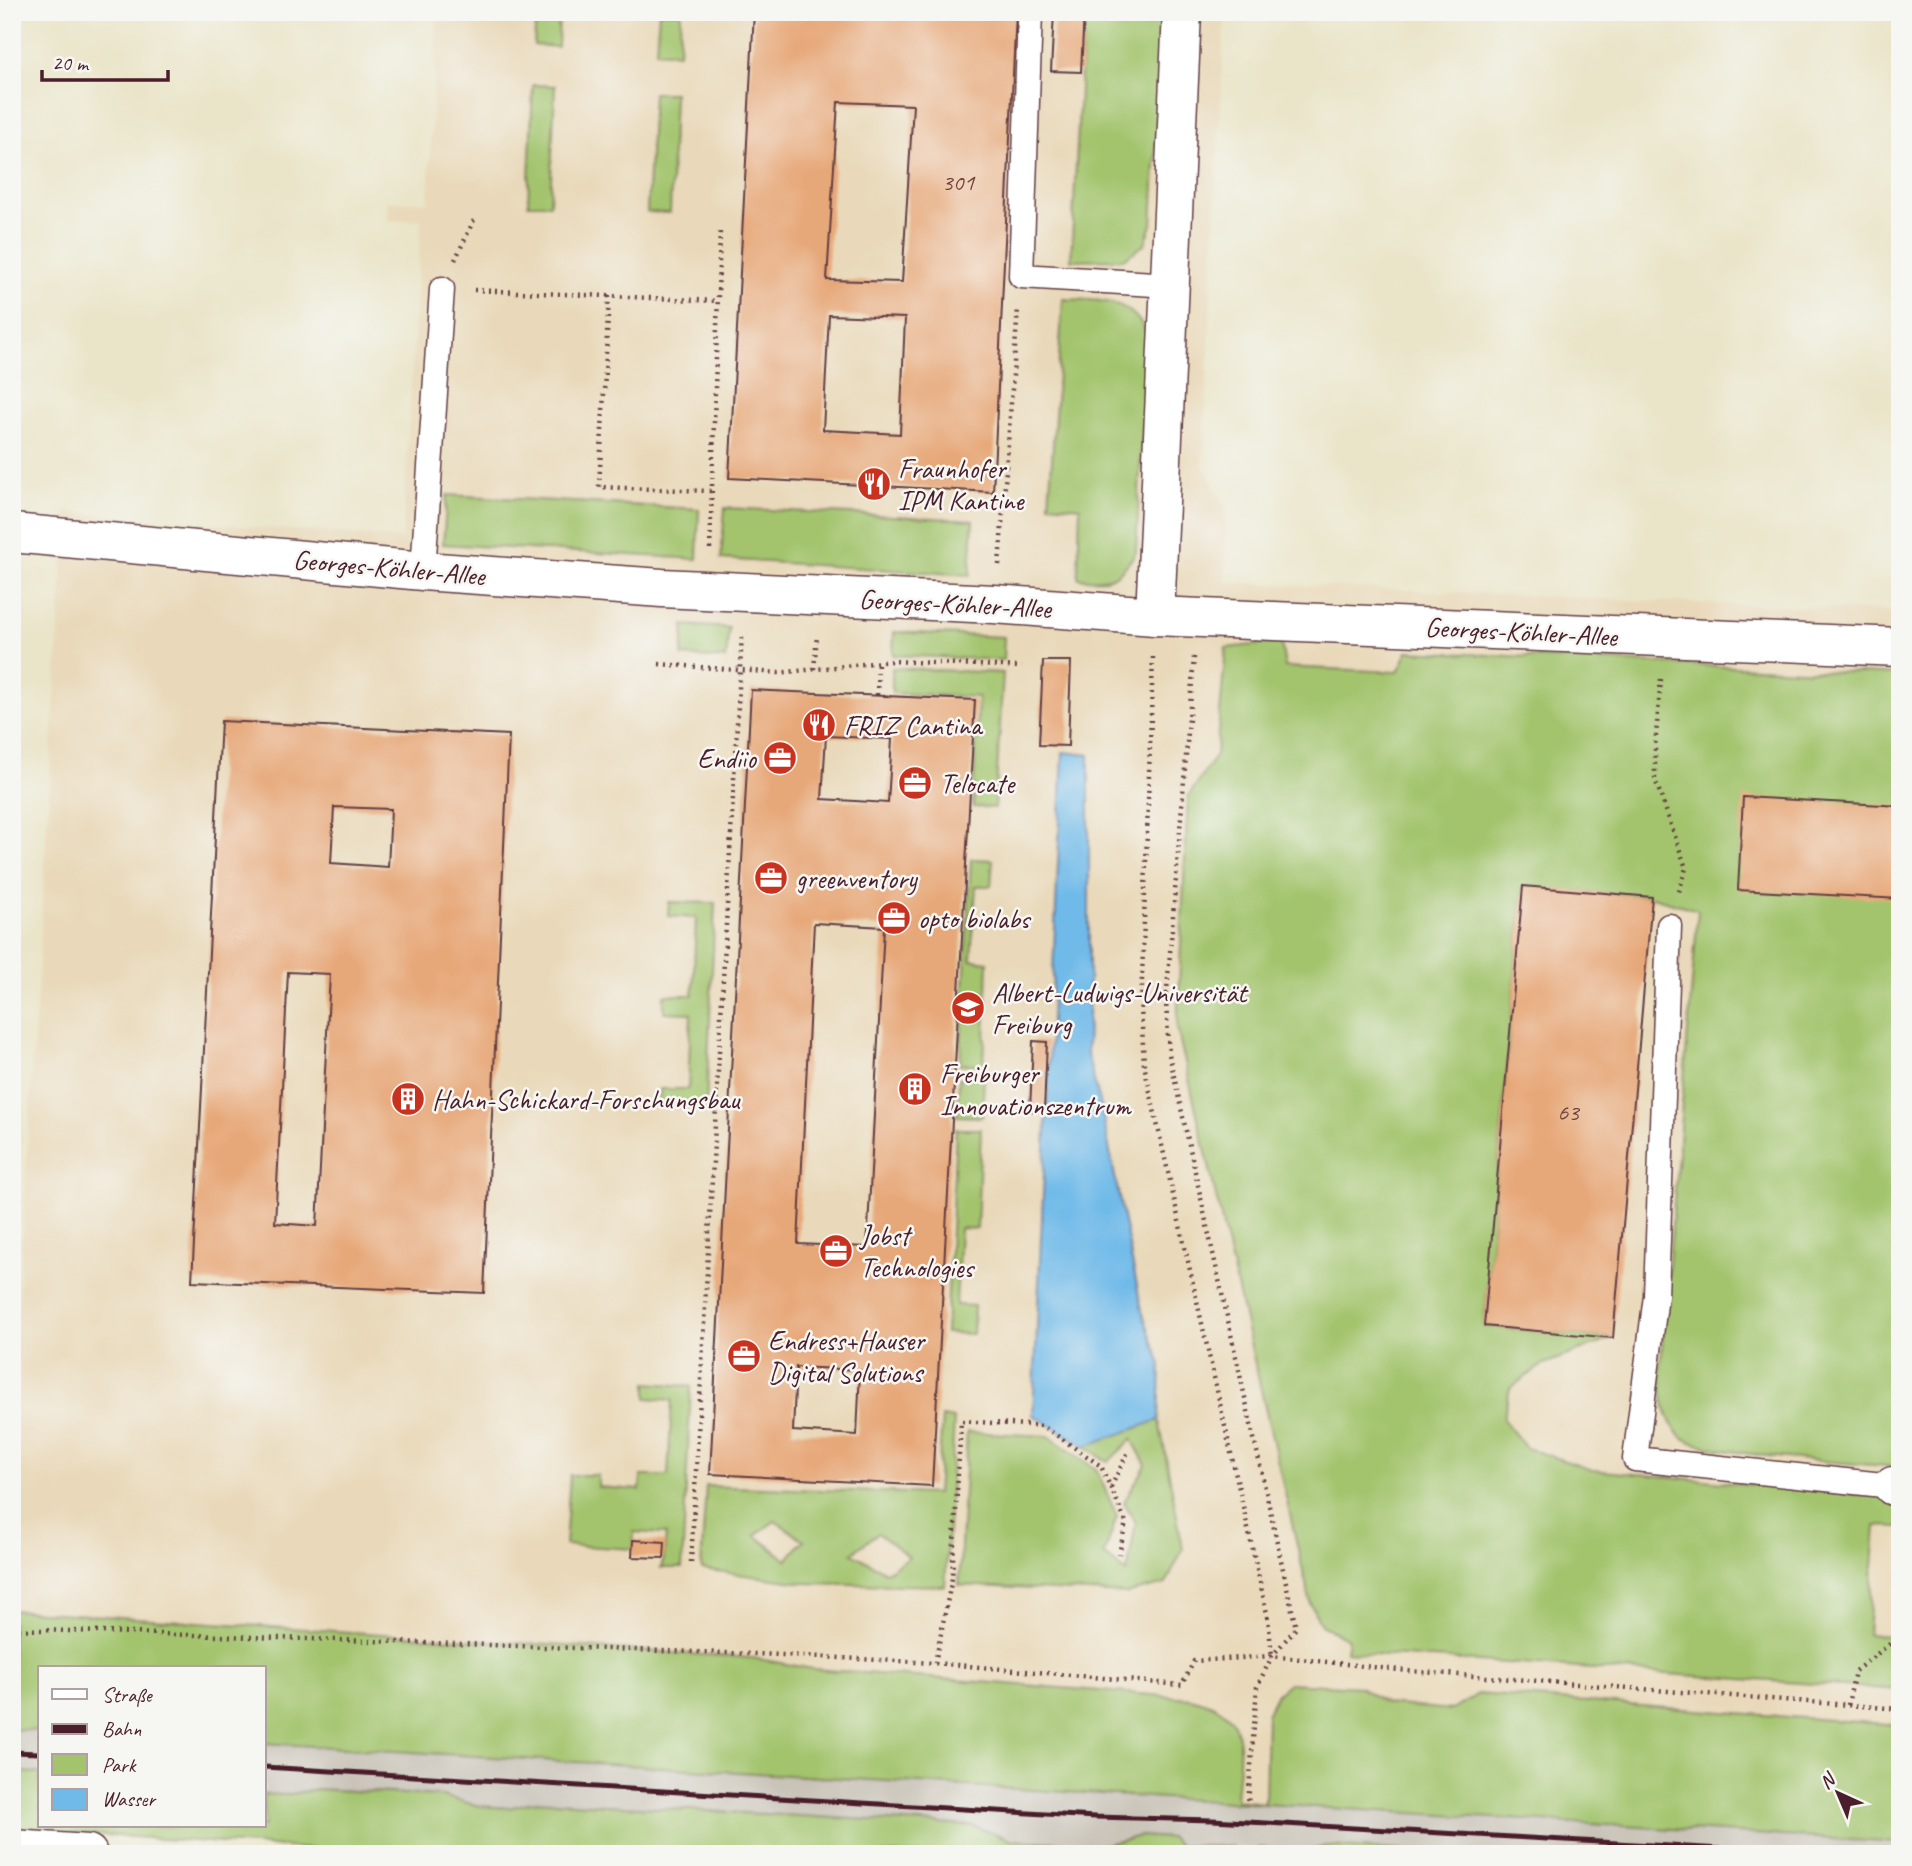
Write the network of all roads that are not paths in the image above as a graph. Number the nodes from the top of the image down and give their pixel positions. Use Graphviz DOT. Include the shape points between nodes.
graph roads {
  1 [pos="1030,12"];
  2 [pos="1182,12"];
  3 [pos="1171,285"];
  4 [pos="442,289"];
  5 [pos="12,533"];
  6 [pos="423,571"];
  7 [pos="1155,616"];
  8 [pos="1900,647"];
  9 [pos="1669,926"];
  10 [pos="1896,1487"];
  11 [pos="12,1849"];
  12 [pos="88,1854"];
  1 -- 3 [label="lane" via="1021,276"];
  2 -- 3 [label="street"];
  3 -- 7 [label="street"];
  4 -- 6 [label="lane"];
  5 -- 6 [label="street, Georges-Köhler-Allee"];
  6 -- 7 [label="street, Georges-Köhler-Allee"];
  7 -- 8 [label="street, Georges-Köhler-Allee"];
  9 -- 10 [label="lane" via="1656,1296 1635,1459"];
  11 -- 12 [label="street"];
}
